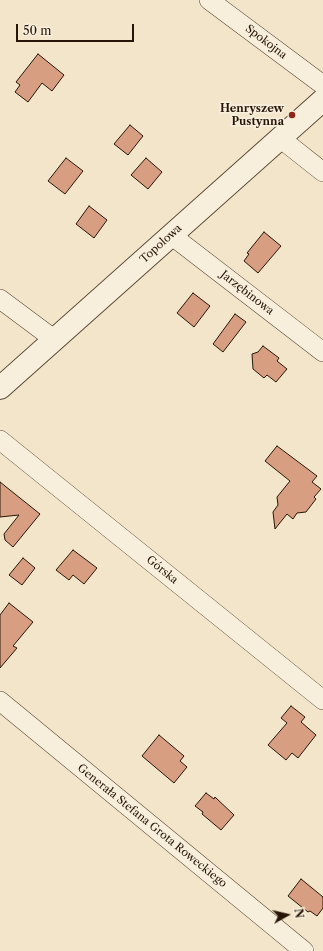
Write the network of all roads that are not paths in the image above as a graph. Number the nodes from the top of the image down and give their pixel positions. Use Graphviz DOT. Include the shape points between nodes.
graph roads {
  1 [pos="209,0"];
  2 [pos="323,85"];
  3 [pos="323,100"];
  4 [pos="280,138"];
  5 [pos="323,172"];
  6 [pos="171,235"];
  7 [pos="0,299"];
  8 [pos="55,340"];
  9 [pos="323,352"];
  10 [pos="0,388"];
  11 [pos="0,440"];
  12 [pos="323,700"];
  13 [pos="0,701"];
  14 [pos="304,951"];
  1 -- 2 [label="street, Spokojna"];
  3 -- 4 [label="street, Topolowa"];
  4 -- 5 [label="street"];
  4 -- 6 [label="street, Topolowa"];
  6 -- 8 [label="street, Topolowa"];
  6 -- 9 [label="street, Jarzębinowa"];
  7 -- 8 [label="street"];
  8 -- 10 [label="street, Topolowa"];
  11 -- 12 [label="street, Górska"];
  13 -- 14 [label="street, Generała Stefana Grota Roweckiego"];
}
